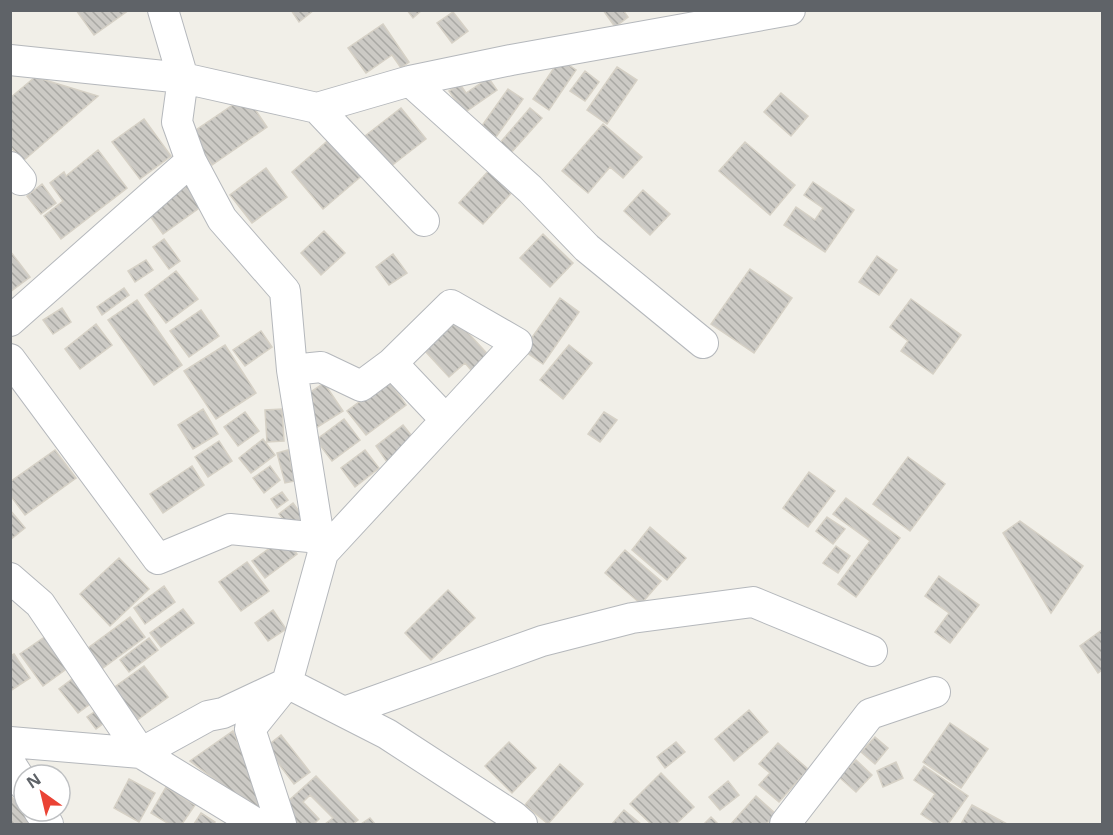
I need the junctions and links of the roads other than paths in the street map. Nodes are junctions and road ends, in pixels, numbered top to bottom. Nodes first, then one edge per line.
1 (163, 10) edge
2 (790, 10) edge
3 (10, 60) edge
4 (183, 78) junction
5 (410, 81) junction
6 (317, 108) junction
7 (191, 161) junction
8 (424, 221) dead end
9 (10, 321) edge
10 (703, 343) dead end
11 (10, 359) edge
12 (392, 363) junction
13 (292, 370) junction
14 (446, 420) junction
15 (321, 545) junction
16 (10, 578) edge
17 (872, 651) dead end
18 (287, 683) junction
19 (935, 692) dead end
20 (344, 712) junction
21 (10, 742) edge
22 (141, 753) junction
23 (256, 825) edge
24 (281, 825) edge
25 (522, 825) edge
26 (785, 825) edge

1 - 4 street
2 - 5 street
3 - 4 street
4 - 6 street
4 - 7 street
5 - 6 street
5 - 10 street
6 - 8 street
7 - 9 street
7 - 13 street
11 - 15 street
12 - 13 street
12 - 14 street
12 - 14 street
13 - 15 street
14 - 15 street
15 - 18 street
16 - 22 street
17 - 20 street
18 - 20 street
18 - 22 street
18 - 24 street
19 - 26 street
20 - 25 street
21 - 22 street
22 - 23 street

